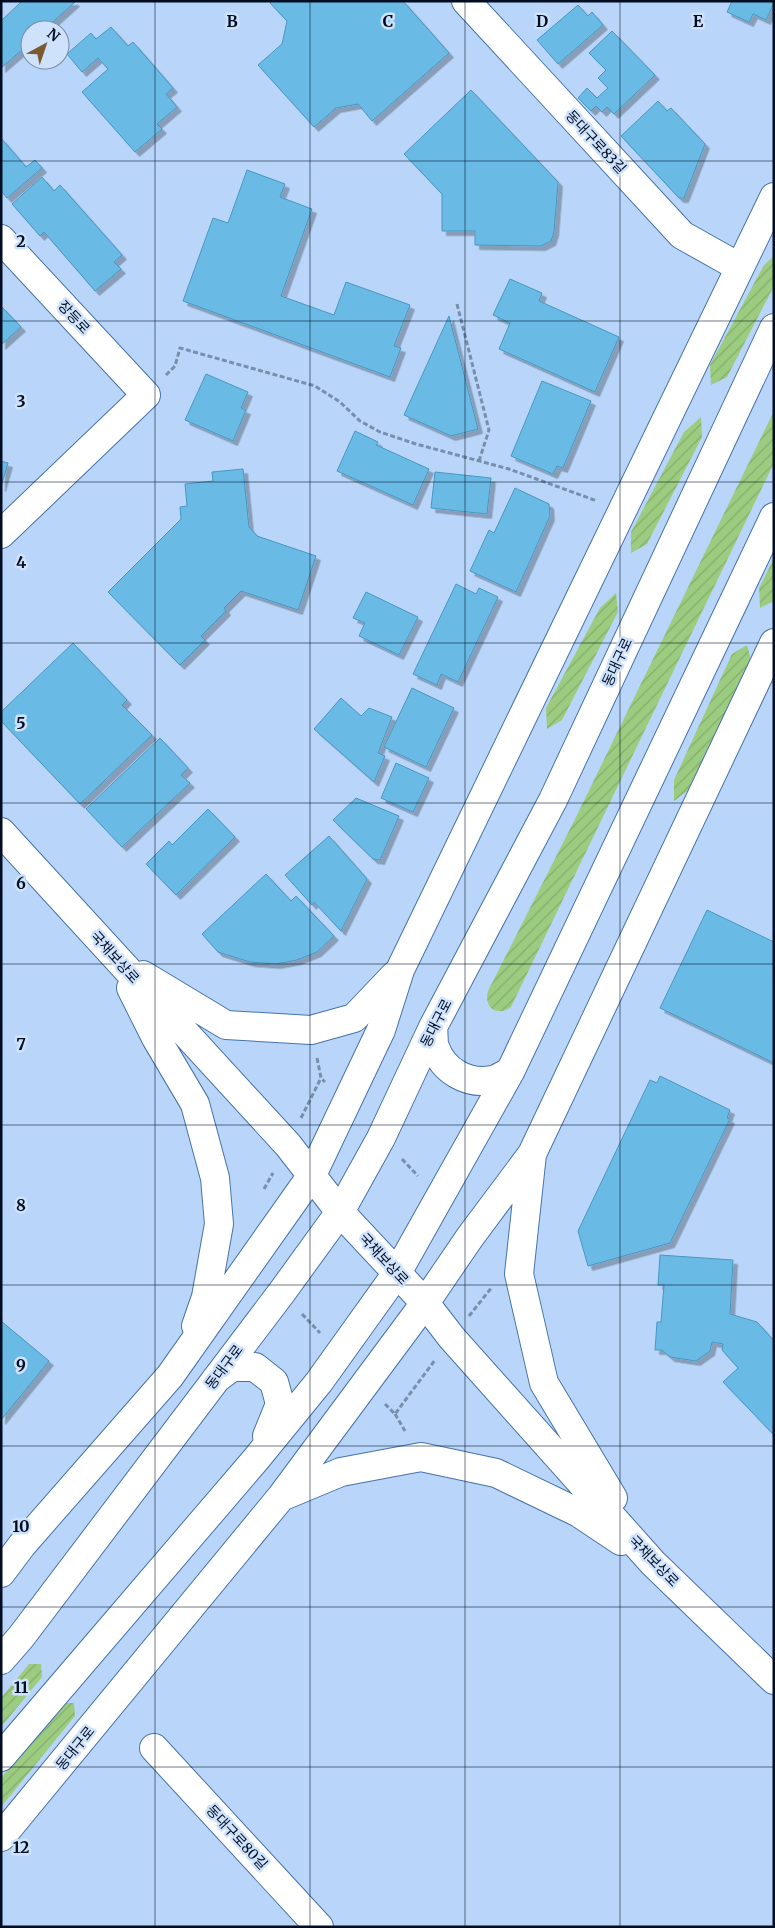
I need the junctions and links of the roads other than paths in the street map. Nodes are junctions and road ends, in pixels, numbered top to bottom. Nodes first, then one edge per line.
1 (466, 1) edge
2 (774, 197) edge
3 (1, 239) edge
4 (739, 267) junction
5 (774, 328) edge
6 (774, 517) edge
7 (1, 534) edge
8 (774, 642) edge
9 (1, 832) edge
10 (117, 960) junction
11 (400, 970) junction
12 (433, 1028) junction
13 (510, 1072) junction
14 (532, 1154) junction
15 (312, 1175) junction
16 (340, 1212) junction
17 (397, 1273) junction
18 (425, 1303) junction
19 (170, 1376) junction
20 (213, 1381) junction
21 (257, 1458) junction
22 (281, 1497) junction
23 (654, 1563) junction
24 (1, 1573) edge
25 (1, 1660) edge
26 (770, 1667) edge
27 (154, 1748) dead end
28 (1, 1757) edge
29 (1, 1837) edge
30 (319, 1927) edge

1 - 4 main road, 동대구로83길
2 - 4 main road
3 - 7 main road, 장등로
4 - 11 main road
5 - 12 main road, 동대구로
6 - 13 main road
8 - 14 main road
9 - 10 main road, 국채보상로
10 - 11 main road
10 - 15 main road, 국채보상로
10 - 19 main road
11 - 15 main road
12 - 13 main road
12 - 16 main road, 동대구로
13 - 17 main road
14 - 18 main road, 동대구로
14 - 23 main road
15 - 16 main road, 국채보상로
15 - 19 main road
16 - 17 main road, 국채보상로
16 - 20 main road, 동대구로
17 - 18 main road, 국채보상로
17 - 21 main road
18 - 22 main road, 동대구로
18 - 23 main road, 국채보상로
19 - 24 main road
20 - 21 main road
20 - 25 main road, 동대구로
21 - 28 main road
22 - 23 main road
22 - 29 main road, 동대구로
23 - 26 main road, 국채보상로
27 - 30 main road, 동대구로80길

